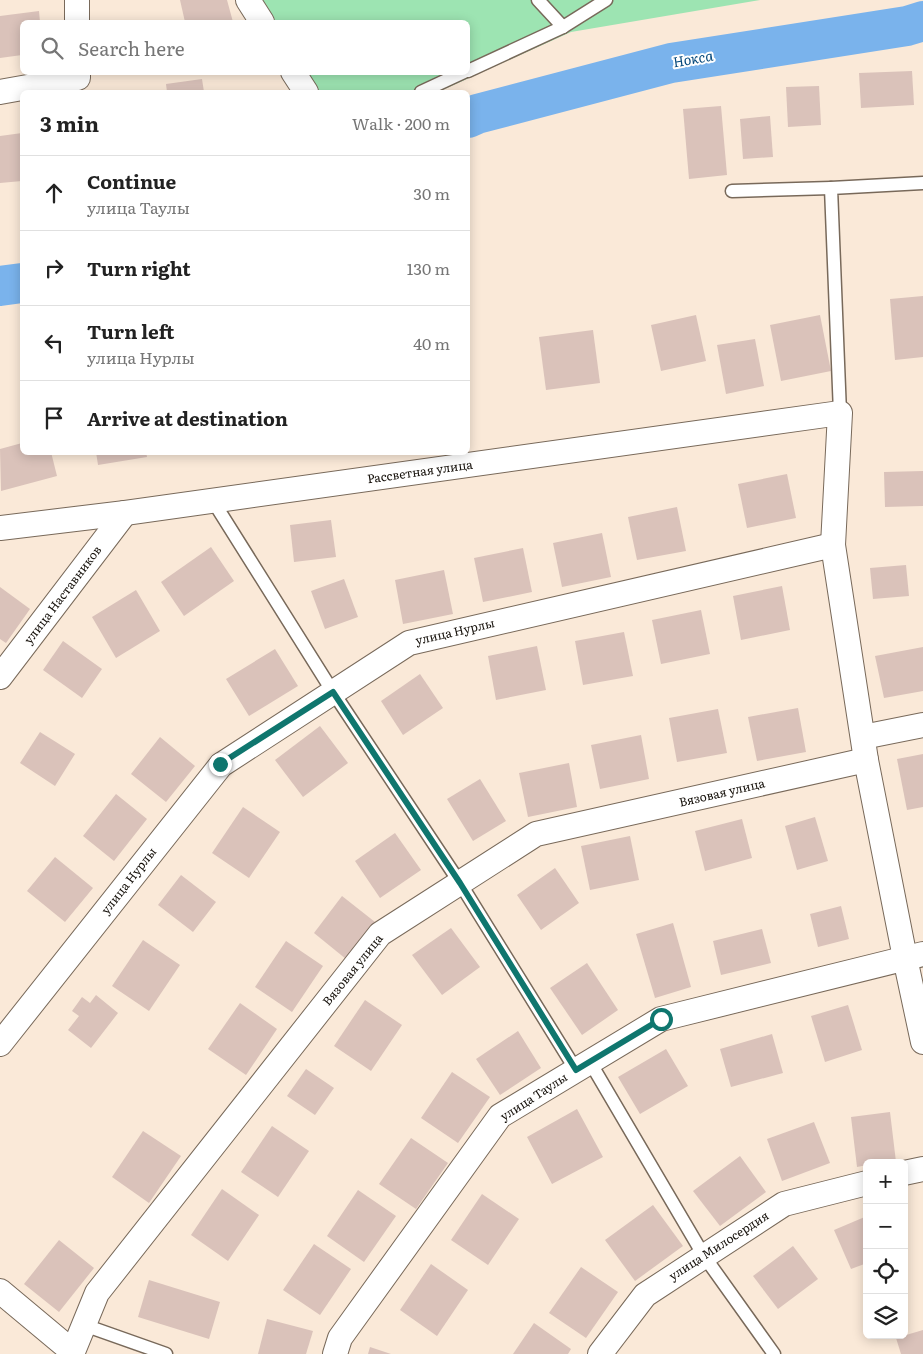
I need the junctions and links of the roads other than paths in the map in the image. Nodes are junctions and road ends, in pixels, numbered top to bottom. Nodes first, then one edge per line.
1 (76, 0) edge
2 (248, 0) edge
3 (538, 0) edge
4 (606, 0) edge
5 (77, 20) edge
6 (261, 20) edge
7 (563, 27) junction
8 (470, 70) edge
9 (78, 75) edge
10 (296, 75) edge
11 (458, 75) edge
12 (305, 90) edge
13 (425, 90) edge
14 (0, 92) edge
15 (923, 183) edge
16 (830, 188) junction
17 (732, 190) dead end
18 (840, 413) junction
19 (213, 501) junction
20 (125, 513) junction
21 (0, 528) edge
22 (833, 545) junction
23 (0, 677) edge
24 (333, 692) junction
25 (923, 725) edge
26 (863, 737) junction
27 (866, 760) junction
28 (460, 883) junction
29 (914, 956) edge
30 (923, 1042) edge
31 (0, 1044) edge
32 (583, 1066) junction
33 (923, 1169) edge
34 (908, 1172) edge
35 (863, 1184) edge
36 (704, 1256) junction
37 (0, 1291) edge
38 (84, 1325) junction
39 (73, 1353) edge
40 (166, 1354) edge
41 (335, 1354) edge
42 (600, 1354) edge
43 (774, 1354) edge

1 - 5 street
2 - 6 street
3 - 7 lane
4 - 7 lane
7 - 8 lane
9 - 14 street
10 - 12 street
11 - 13 lane
15 - 16 lane
16 - 17 lane
16 - 18 lane
18 - 19 street, Рассветная улица
18 - 22 street
19 - 20 street, Рассветная улица
19 - 24 lane
20 - 21 street, Рассветная улица
20 - 23 street, улица Наставников
22 - 24 street, улица Нурлы
22 - 26 street
24 - 28 lane
24 - 31 street, улица Нурлы
25 - 26 street
26 - 27 street
27 - 28 street, Вязовая улица
27 - 29 street
28 - 32 lane
28 - 38 street, Вязовая улица
29 - 30 street
29 - 32 street, улица Таулы
32 - 36 lane
32 - 41 street, улица Таулы
33 - 34 street
35 - 36 street, улица Милосердия
36 - 42 street, улица Милосердия
36 - 43 lane
37 - 39 street
38 - 39 street, Вязовая улица
38 - 40 lane

